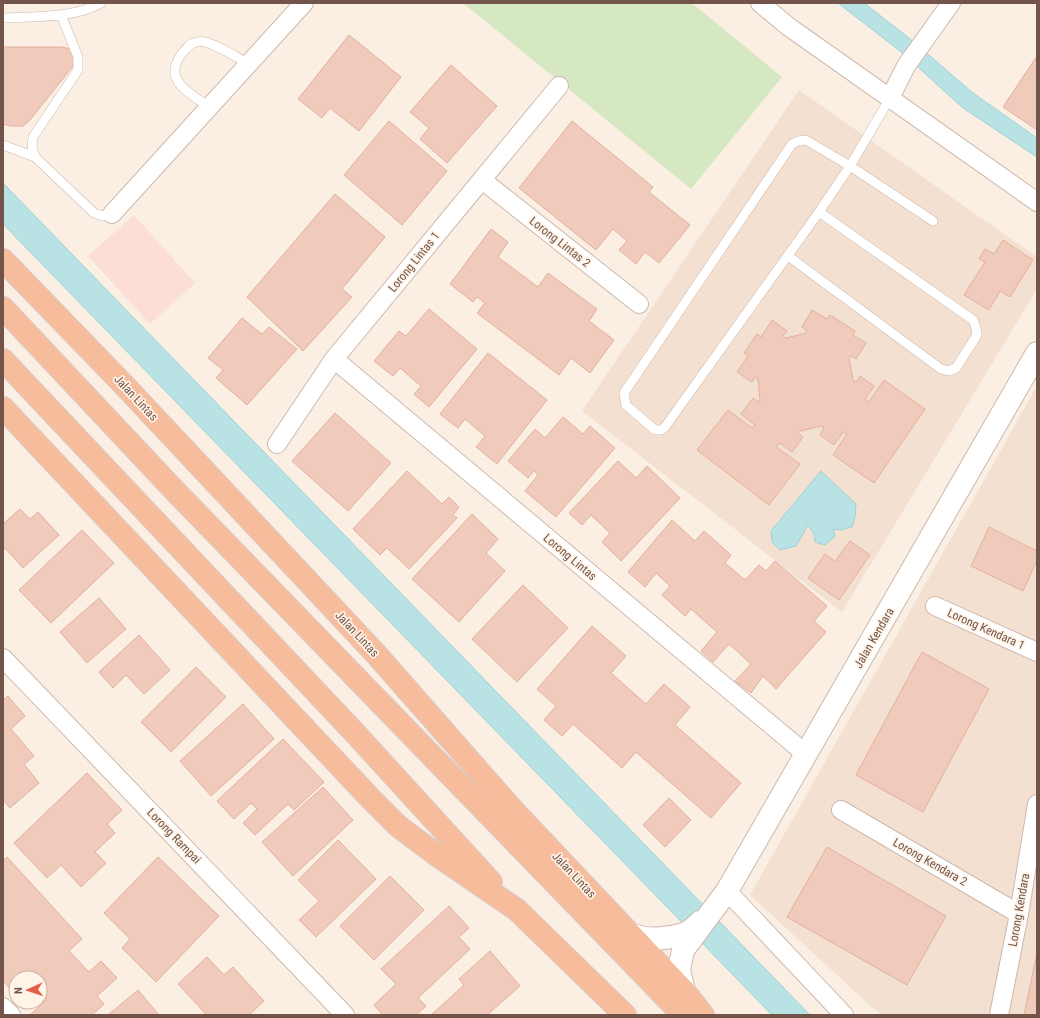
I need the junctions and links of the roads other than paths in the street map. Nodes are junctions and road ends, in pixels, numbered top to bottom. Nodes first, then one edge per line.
1 (101, 3) edge
2 (304, 3) edge
3 (760, 3) edge
4 (951, 3) edge
5 (61, 15) junction
6 (3, 18) edge
7 (249, 64) junction
8 (559, 86) dead end
9 (890, 98) junction
10 (210, 108) junction
11 (3, 145) edge
12 (35, 157) junction
13 (850, 166) junction
14 (482, 180) junction
15 (1037, 202) edge
16 (819, 212) junction
17 (112, 214) joint
18 (933, 221) dead end
19 (788, 256) junction
20 (3, 260) edge
21 (639, 304) dead end
22 (3, 308) edge
23 (1037, 353) edge
24 (334, 359) junction
25 (3, 360) edge
26 (3, 408) edge
27 (277, 444) dead end
28 (935, 606) dead end
29 (1037, 652) edge
30 (3, 658) edge
31 (807, 755) junction
32 (1037, 804) edge
33 (841, 810) dead end
34 (717, 905) junction
35 (517, 910) junction
36 (1019, 914) junction
37 (630, 934) junction
38 (684, 991) junction
39 (3, 1007) edge
40 (11, 1015) edge
41 (345, 1015) edge
42 (625, 1015) edge
43 (683, 1015) edge
44 (703, 1015) edge
45 (844, 1015) edge
46 (998, 1015) edge

1 - 5 lane
2 - 7 street
3 - 9 street
4 - 9 street
5 - 6 lane
5 - 12 lane
7 - 10 street
7 - 10 lane
8 - 14 street, Lorong Lintas 1
9 - 13 lane
9 - 15 street
10 - 17 street
11 - 12 lane
12 - 17 lane
13 - 16 lane
13 - 18 lane
13 - 19 lane
14 - 21 street, Lorong Lintas 2
14 - 24 street, Lorong Lintas 1
16 - 19 lane
16 - 19 lane
20 - 37 highway, Jalan Lintas
22 - 43 highway, Jalan Lintas
23 - 31 street, Jalan Kendara
24 - 27 street, Lorong Lintas 1
24 - 31 street, Lorong Lintas
25 - 35 highway
26 - 35 highway
28 - 29 street, Lorong Kendara 1
30 - 41 street, Lorong Rampai
31 - 34 street, Jalan Kendara
32 - 36 street, Lorong Kendara
33 - 36 street, Lorong Kendara 2
34 - 37 street, Jalan Kendara
34 - 38 street, Jalan Kendara
34 - 45 street
35 - 42 highway
36 - 46 street, Lorong Kendara
37 - 38 highway, Jalan Lintas
38 - 44 highway, Jalan Lintas
39 - 40 street

